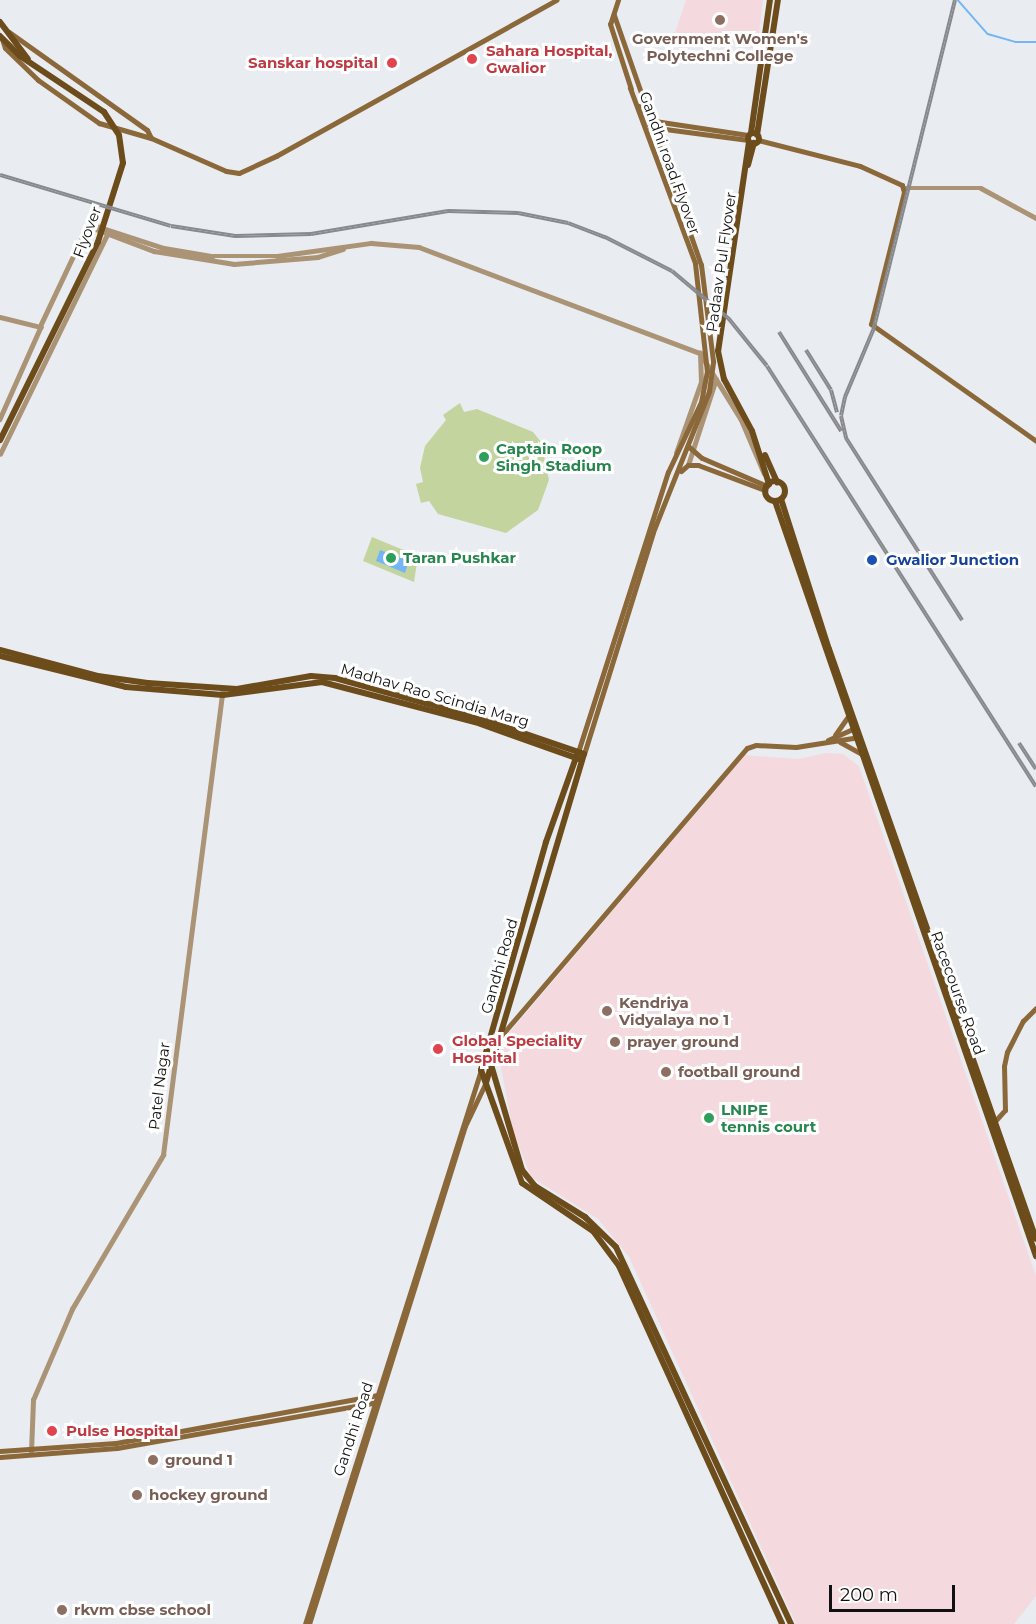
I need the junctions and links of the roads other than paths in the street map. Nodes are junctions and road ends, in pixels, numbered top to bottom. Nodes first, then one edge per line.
1 (556, 0) edge
2 (618, 0) edge
3 (770, 0) edge
4 (778, 0) edge
5 (614, 15) junction
6 (0, 22) edge
7 (8, 32) junction
8 (1, 38) edge
9 (12, 43) junction
10 (630, 88) junction
11 (648, 120) junction
12 (650, 127) junction
13 (151, 138) junction
14 (752, 138) junction
15 (908, 189) junction
16 (1036, 218) edge
17 (108, 233) junction
18 (0, 317) edge
19 (41, 324) junction
20 (700, 352) junction
21 (716, 379) junction
22 (744, 412) junction
23 (0, 418) edge
24 (0, 440) edge
25 (687, 441) junction
26 (1036, 441) edge
27 (692, 452) junction
28 (676, 453) junction
29 (0, 454) edge
30 (688, 465) junction
31 (679, 473) junction
32 (764, 473) junction
33 (759, 482) junction
34 (777, 482) junction
35 (664, 486) joint
36 (767, 486) junction
37 (778, 500) junction
38 (0, 650) edge
39 (0, 656) edge
40 (223, 692) junction
41 (847, 718) junction
42 (855, 728) junction
43 (858, 738) junction
44 (836, 739) junction
45 (559, 752) junction
46 (862, 754) junction
47 (580, 756) junction
48 (571, 774) junction
49 (1036, 1008) edge
50 (500, 1037) junction
51 (965, 1037) junction
52 (487, 1051) junction
53 (493, 1062) junction
54 (481, 1070) junction
55 (484, 1085) junction
56 (995, 1121) junction
57 (1036, 1239) edge
58 (1036, 1256) edge
59 (379, 1395) junction
60 (377, 1402) junction
61 (0, 1451) edge
62 (31, 1452) junction
63 (0, 1457) edge
64 (307, 1624) edge
65 (782, 1624) edge
66 (791, 1624) edge

1 - 13 main road
2 - 5 main road
3 - 14 main road
4 - 14 main road
5 - 10 main road
5 - 11 main road
6 - 7 main road, Flyover
7 - 9 main road, Flyover
7 - 13 main road
8 - 9 main road, Flyover
8 - 13 main road
9 - 24 main road, Flyover
10 - 12 main road
10 - 25 main road, Gandhi road Flyover
11 - 12 main road
11 - 14 main road
12 - 14 main road
12 - 25 main road, Gandhi road Flyover
14 - 15 main road
14 - 22 main road, Padaav Pul Flyover
15 - 16 street
15 - 26 main road
17 - 19 street
17 - 20 street
17 - 29 street
18 - 19 street
19 - 23 street
20 - 21 street
20 - 28 street
21 - 27 street
21 - 32 street
22 - 32 main road, Padaav Pul Flyover
22 - 34 main road, Padaav Pul Flyover
25 - 27 main road
25 - 28 main road, Gandhi road Flyover
25 - 31 main road
27 - 30 street
27 - 33 main road
28 - 35 main road, Gandhi road Flyover
30 - 31 main road
30 - 36 main road
31 - 47 main road
32 - 33 street
32 - 36 main road, Padaav Pul Flyover
33 - 36 main road
34 - 36 main road
34 - 37 main road, Padaav Pul Flyover
35 - 47 main road, Gandhi Road
36 - 37 main road, Padaav Pul Flyover
37 - 41 main road
37 - 42 main road
38 - 40 main road, Madhav Rao Scindia Marg
39 - 40 main road, Madhav Rao Scindia Marg
40 - 45 main road, Madhav Rao Scindia Marg
40 - 47 main road, Madhav Rao Scindia Marg
40 - 62 street, Patel Nagar
41 - 42 main road
41 - 44 main road
42 - 43 main road
42 - 44 main road
43 - 44 main road
43 - 46 main road, Racecourse Road
43 - 51 main road, Racecourse Road
44 - 46 main road
44 - 50 main road
45 - 47 main road, Madhav Rao Scindia Marg
45 - 48 main road
46 - 51 main road, Racecourse Road
47 - 48 main road, Gandhi Road
47 - 50 main road
48 - 52 main road, Gandhi Road
49 - 56 main road
50 - 53 main road
51 - 56 main road, Racecourse Road
51 - 58 main road, Racecourse Road
52 - 53 main road
52 - 54 main road, Gandhi Road
53 - 55 main road
53 - 66 main road
54 - 55 main road
54 - 59 main road, Gandhi Road
55 - 59 main road, Gandhi Road
55 - 65 main road
56 - 57 main road, Racecourse Road
59 - 60 main road, Gandhi Road
59 - 62 main road
60 - 62 main road
60 - 64 main road, Gandhi Road
61 - 62 main road
62 - 63 main road

